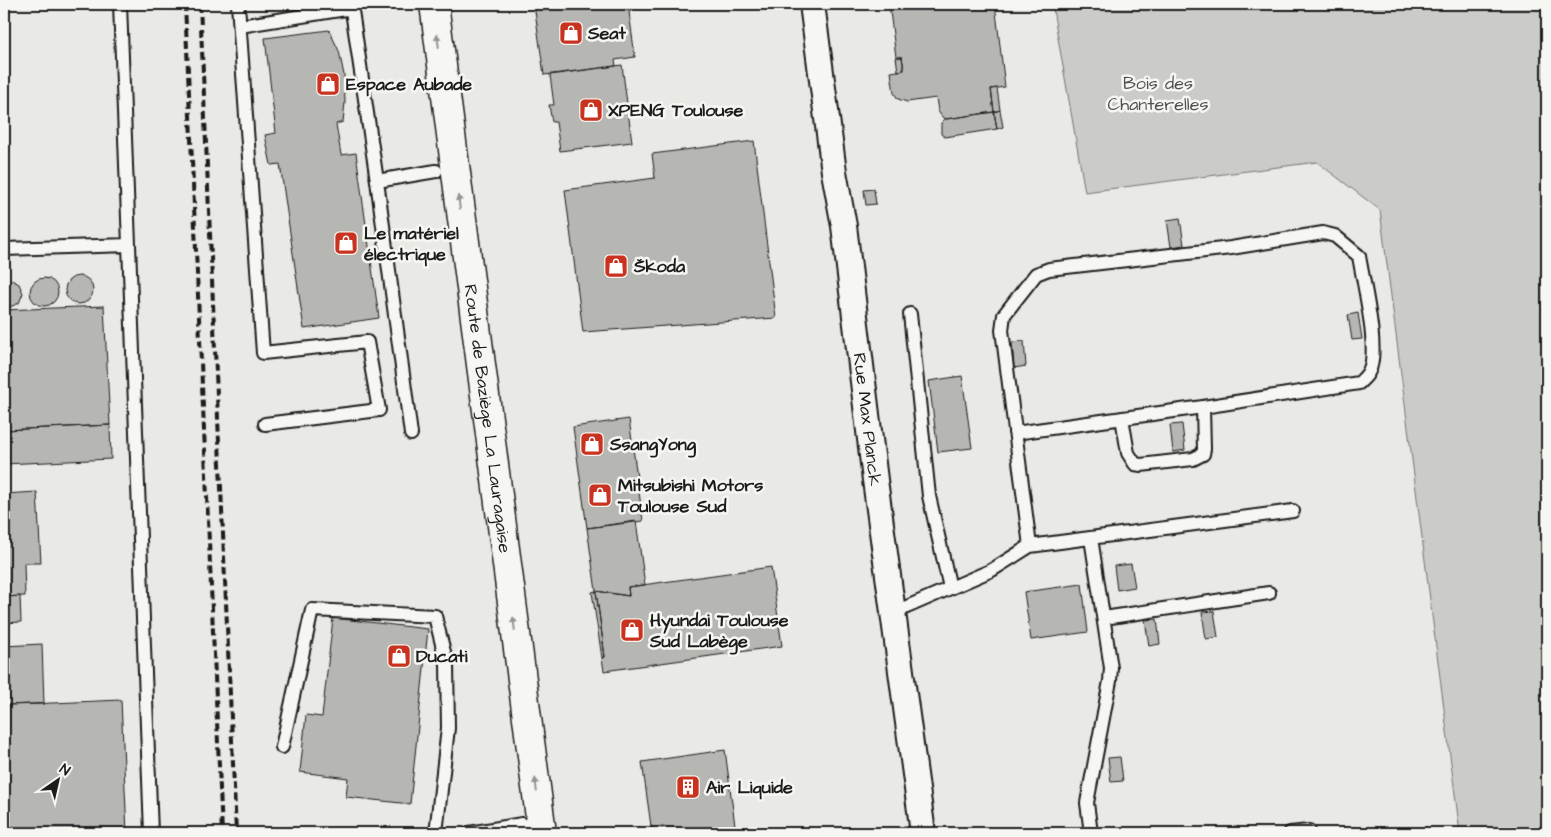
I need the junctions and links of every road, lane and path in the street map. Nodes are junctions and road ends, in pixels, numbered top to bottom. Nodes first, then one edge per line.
1 (120, 4) edge
2 (238, 4) edge
3 (415, 4) edge
4 (434, 4) edge
5 (812, 4) edge
6 (352, 6) edge
7 (240, 26) junction
8 (436, 171) junction
9 (377, 181) junction
10 (129, 245) junction
11 (4, 249) edge
12 (910, 314) dead end
13 (1203, 407) junction
14 (1122, 418) junction
15 (264, 424) dead end
16 (1015, 433) junction
17 (411, 434) dead end
18 (1293, 510) dead end
19 (1091, 538) junction
20 (1030, 546) junction
21 (950, 588) junction
22 (1269, 593) dead end
23 (893, 613) junction
24 (1104, 618) junction
25 (282, 746) dead end
26 (529, 830) edge
27 (1309, 831) dead end
28 (151, 833) edge
29 (436, 833) edge
30 (469, 833) edge
31 (922, 833) edge
32 (1091, 833) edge
33 (1290, 833) edge

1 - 10 lane
2 - 7 lane
3 - 8 main road, Route de Baziège La Lauragaise
26 -> 4 main road, Route de Baziège La Lauragaise
5 - 23 street, Rue Max Planck
6 - 7 lane
6 - 9 lane
7 - 15 lane
8 - 9 lane
8 - 26 main road, Route de Baziège La Lauragaise
9 - 17 lane
10 - 11 lane
10 - 28 lane
12 - 21 lane
13 - 14 lane
13 - 14 lane
13 - 16 lane
14 - 16 lane
16 - 20 lane
18 - 19 lane
19 - 20 lane
19 - 24 lane
20 - 21 lane
21 - 23 lane
22 - 24 lane
23 - 31 street, Rue Max Planck
24 - 32 lane
25 - 29 lane
26 - 30 lane
27 - 33 lane

